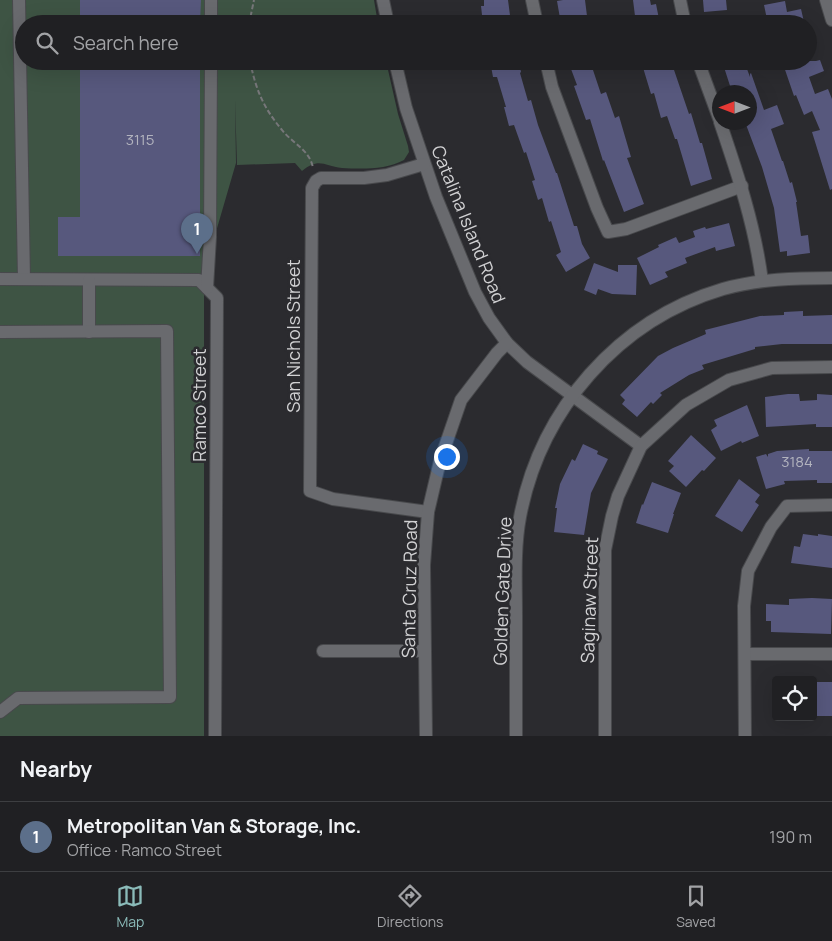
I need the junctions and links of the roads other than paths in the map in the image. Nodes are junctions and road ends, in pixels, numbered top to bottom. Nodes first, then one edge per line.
1 (19, 0) edge
2 (211, 0) edge
3 (384, 0) edge
4 (532, 0) edge
5 (680, 0) edge
6 (826, 0) edge
7 (19, 15) edge
8 (211, 15) edge
9 (386, 15) edge
10 (535, 15) edge
11 (683, 15) edge
12 (832, 20) edge
13 (20, 70) edge
14 (211, 70) edge
15 (398, 70) edge
16 (548, 70) edge
17 (701, 70) edge
18 (712, 100) edge
19 (723, 130) edge
20 (424, 164) junction
21 (742, 186) junction
22 (832, 278) edge
23 (0, 279) edge
24 (24, 280) junction
25 (89, 280) junction
26 (762, 281) junction
27 (207, 288) junction
28 (0, 332) edge
29 (89, 332) junction
30 (506, 343) junction
31 (832, 366) edge
32 (572, 396) junction
33 (641, 446) junction
34 (832, 505) edge
35 (428, 512) junction
36 (323, 651) dead end
37 (425, 651) junction
38 (745, 654) junction
39 (832, 654) edge
40 (0, 698) edge
41 (18, 698) junction
42 (0, 712) edge
43 (215, 736) edge
44 (426, 736) edge
45 (516, 736) edge
46 (605, 736) edge
47 (745, 736) edge

1 - 7 street
2 - 8 street
3 - 9 street
4 - 10 street
5 - 11 street
6 - 12 street
13 - 24 street
14 - 27 street
15 - 20 street, Catalina Island Road
16 - 21 street
17 - 18 street
19 - 21 street
20 - 30 street, Catalina Island Road
20 - 35 street, San Nichols Street
21 - 26 street
22 - 26 street, Golden Gate Drive
23 - 24 street
24 - 25 street
25 - 27 street
25 - 29 street
26 - 32 street, Golden Gate Drive
27 - 43 street, Ramco Street
28 - 29 street
29 - 41 street
30 - 32 street, Catalina Island Road
30 - 35 street, Santa Cruz Road
31 - 33 street, Saginaw Street
32 - 33 street, Catalina Island Road
32 - 45 street, Golden Gate Drive
33 - 46 street, Saginaw Street
34 - 38 street
35 - 37 street, Santa Cruz Road
36 - 37 street
37 - 44 street, Santa Cruz Road
38 - 39 street
38 - 47 street
40 - 41 street
41 - 42 street

